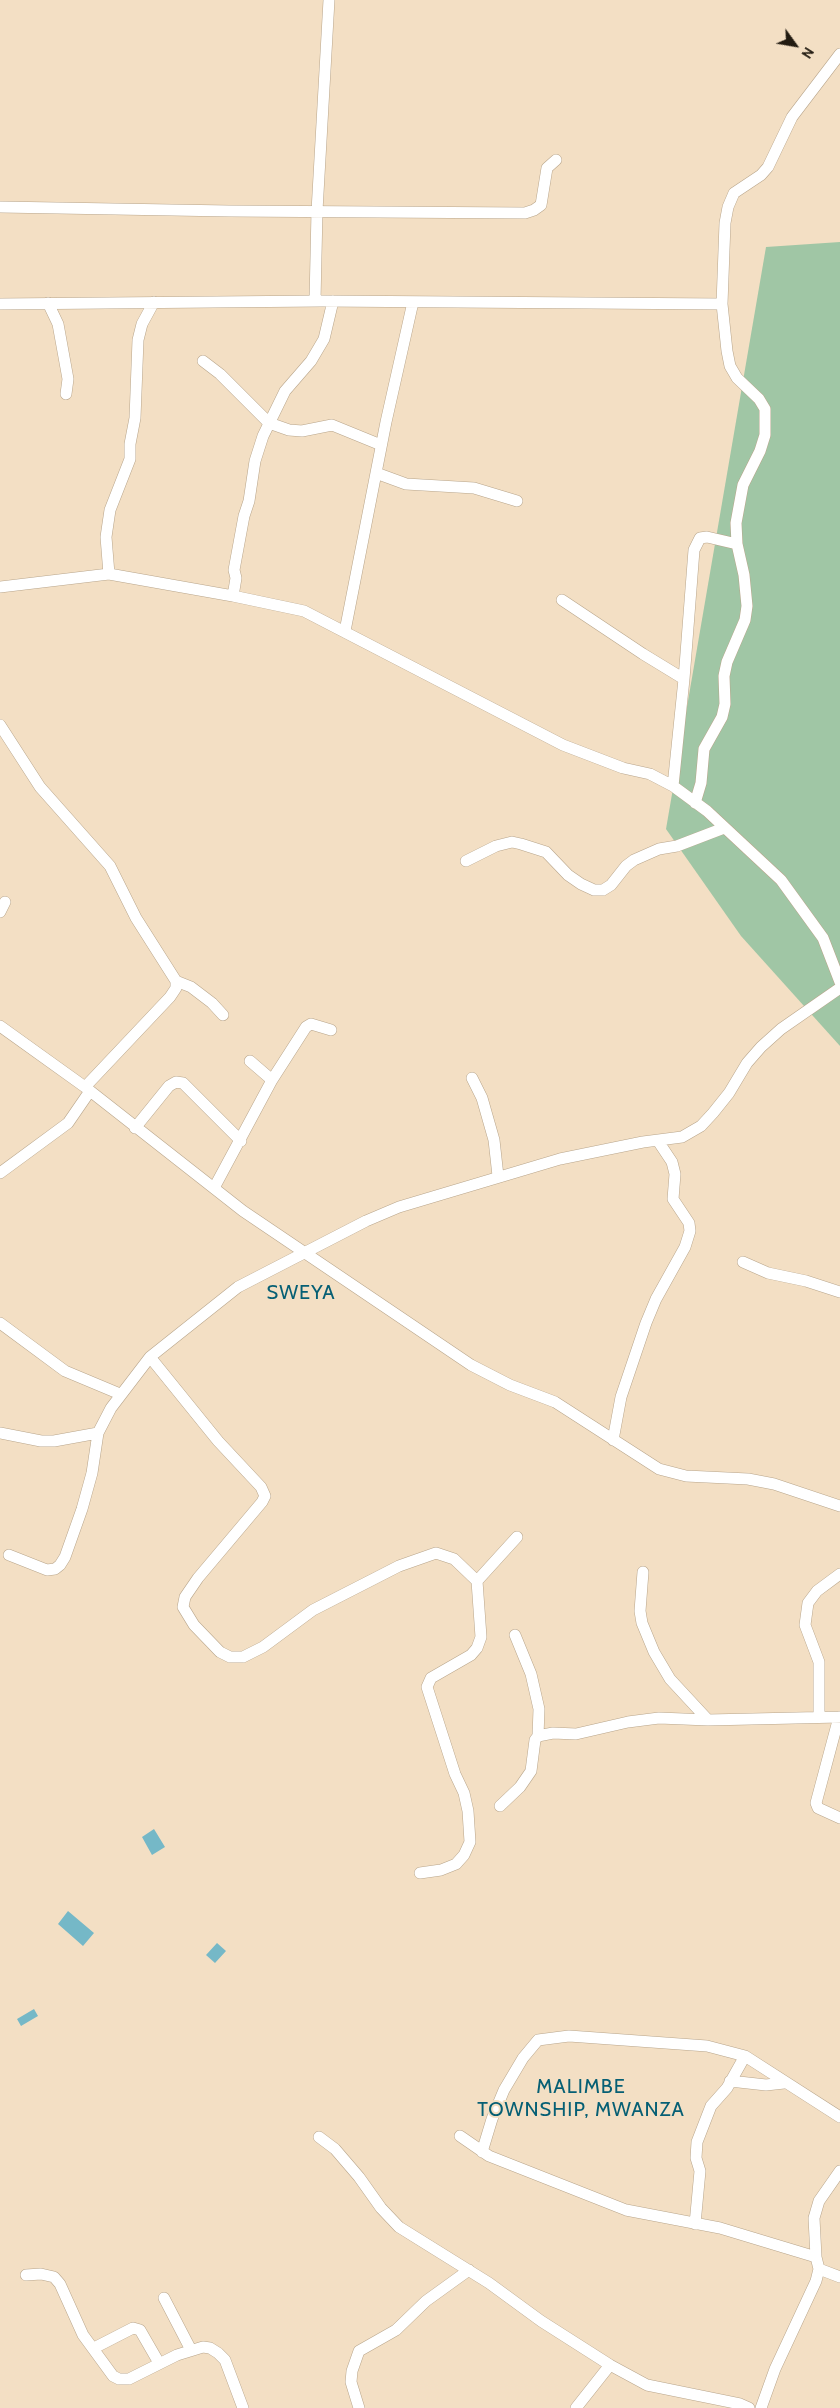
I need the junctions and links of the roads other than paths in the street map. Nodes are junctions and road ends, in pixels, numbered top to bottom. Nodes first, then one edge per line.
1 (329, 0) edge
2 (840, 54) edge
3 (556, 160) dead end
4 (0, 207) edge
5 (317, 211) junction
6 (315, 301) junction
7 (154, 302) junction
8 (333, 302) junction
9 (413, 302) junction
10 (48, 303) junction
11 (0, 304) edge
12 (722, 304) junction
13 (202, 361) dead end
14 (66, 394) dead end
15 (269, 423) junction
16 (381, 445) junction
17 (376, 473) junction
18 (517, 502) dead end
19 (737, 544) junction
20 (109, 574) junction
21 (0, 587) edge
22 (233, 596) junction
23 (562, 600) dead end
24 (345, 631) junction
25 (684, 679) junction
26 (0, 725) edge
27 (673, 786) junction
28 (695, 803) junction
29 (724, 828) junction
30 (466, 861) dead end
31 (176, 981) junction
32 (840, 982) edge
33 (840, 988) edge
34 (223, 1015) dead end
35 (0, 1026) edge
36 (331, 1030) dead end
37 (250, 1061) dead end
38 (472, 1078) dead end
39 (272, 1080) junction
40 (87, 1089) junction
41 (135, 1128) junction
42 (241, 1141) junction
43 (658, 1142) junction
44 (0, 1173) edge
45 (498, 1176) junction
46 (214, 1188) junction
47 (304, 1253) junction
48 (743, 1262) dead end
49 (840, 1292) edge
50 (0, 1322) edge
51 (150, 1357) junction
52 (120, 1394) junction
53 (0, 1433) edge
54 (98, 1433) junction
55 (612, 1440) junction
56 (840, 1506) edge
57 (517, 1537) dead end
58 (9, 1555) dead end
59 (643, 1572) dead end
60 (840, 1574) edge
61 (478, 1581) junction
62 (515, 1635) dead end
63 (819, 1716) junction
64 (839, 1717) edge
65 (708, 1720) junction
66 (538, 1736) junction
67 (500, 1806) dead end
68 (840, 1818) edge
69 (420, 1873) dead end
70 (745, 2056) junction
71 (730, 2081) junction
72 (784, 2083) junction
73 (840, 2117) edge
74 (460, 2136) dead end
75 (319, 2137) dead end
76 (482, 2152) junction
77 (840, 2171) edge
78 (695, 2224) junction
79 (817, 2263) junction
80 (469, 2270) junction
81 (26, 2275) dead end
82 (840, 2277) edge
83 (164, 2298) dead end
84 (94, 2348) junction
85 (191, 2350) junction
86 (159, 2363) junction
87 (610, 2365) junction
88 (243, 2408) edge
89 (359, 2408) edge
90 (576, 2408) edge
91 (749, 2408) edge
92 (761, 2408) edge

1 - 5 street
2 - 12 street
3 - 5 street
4 - 5 street
5 - 6 street
6 - 7 street
6 - 8 street
7 - 10 street
7 - 20 street
8 - 9 street
8 - 15 street
9 - 12 street
9 - 16 street
10 - 11 street
10 - 14 street
12 - 19 street
13 - 15 street
15 - 16 street
15 - 22 street
16 - 17 street
17 - 18 street
17 - 24 street
19 - 25 street
19 - 28 street
20 - 21 street
20 - 22 street
22 - 24 street
23 - 25 street
24 - 27 street
25 - 27 street
26 - 31 street
27 - 28 street
28 - 29 street
29 - 30 street
29 - 32 street
31 - 34 street
31 - 40 street
33 - 43 street
35 - 40 street
36 - 39 street
37 - 39 street
38 - 45 street
39 - 42 street
40 - 41 street
40 - 44 street
41 - 42 street
41 - 46 street
42 - 46 street
43 - 45 street
43 - 55 street
45 - 47 street
46 - 47 street
47 - 51 street
47 - 55 street
48 - 49 street
50 - 52 street
51 - 52 street
51 - 61 street
52 - 54 street
53 - 54 street
54 - 58 street
55 - 56 street
57 - 61 street
59 - 65 street
60 - 63 street
61 - 69 street
62 - 66 street
63 - 64 street
63 - 65 street
64 - 68 street
65 - 66 street
66 - 67 street
70 - 71 street
70 - 72 street
70 - 76 street
71 - 72 street
71 - 78 street
72 - 73 street
74 - 76 street
75 - 80 street
76 - 78 street
77 - 79 street
78 - 79 street
79 - 82 street
79 - 92 street
80 - 87 street
80 - 89 street
81 - 84 street
83 - 85 street
84 - 86 street
84 - 86 street
85 - 86 street
85 - 88 street
87 - 90 street
87 - 91 street

